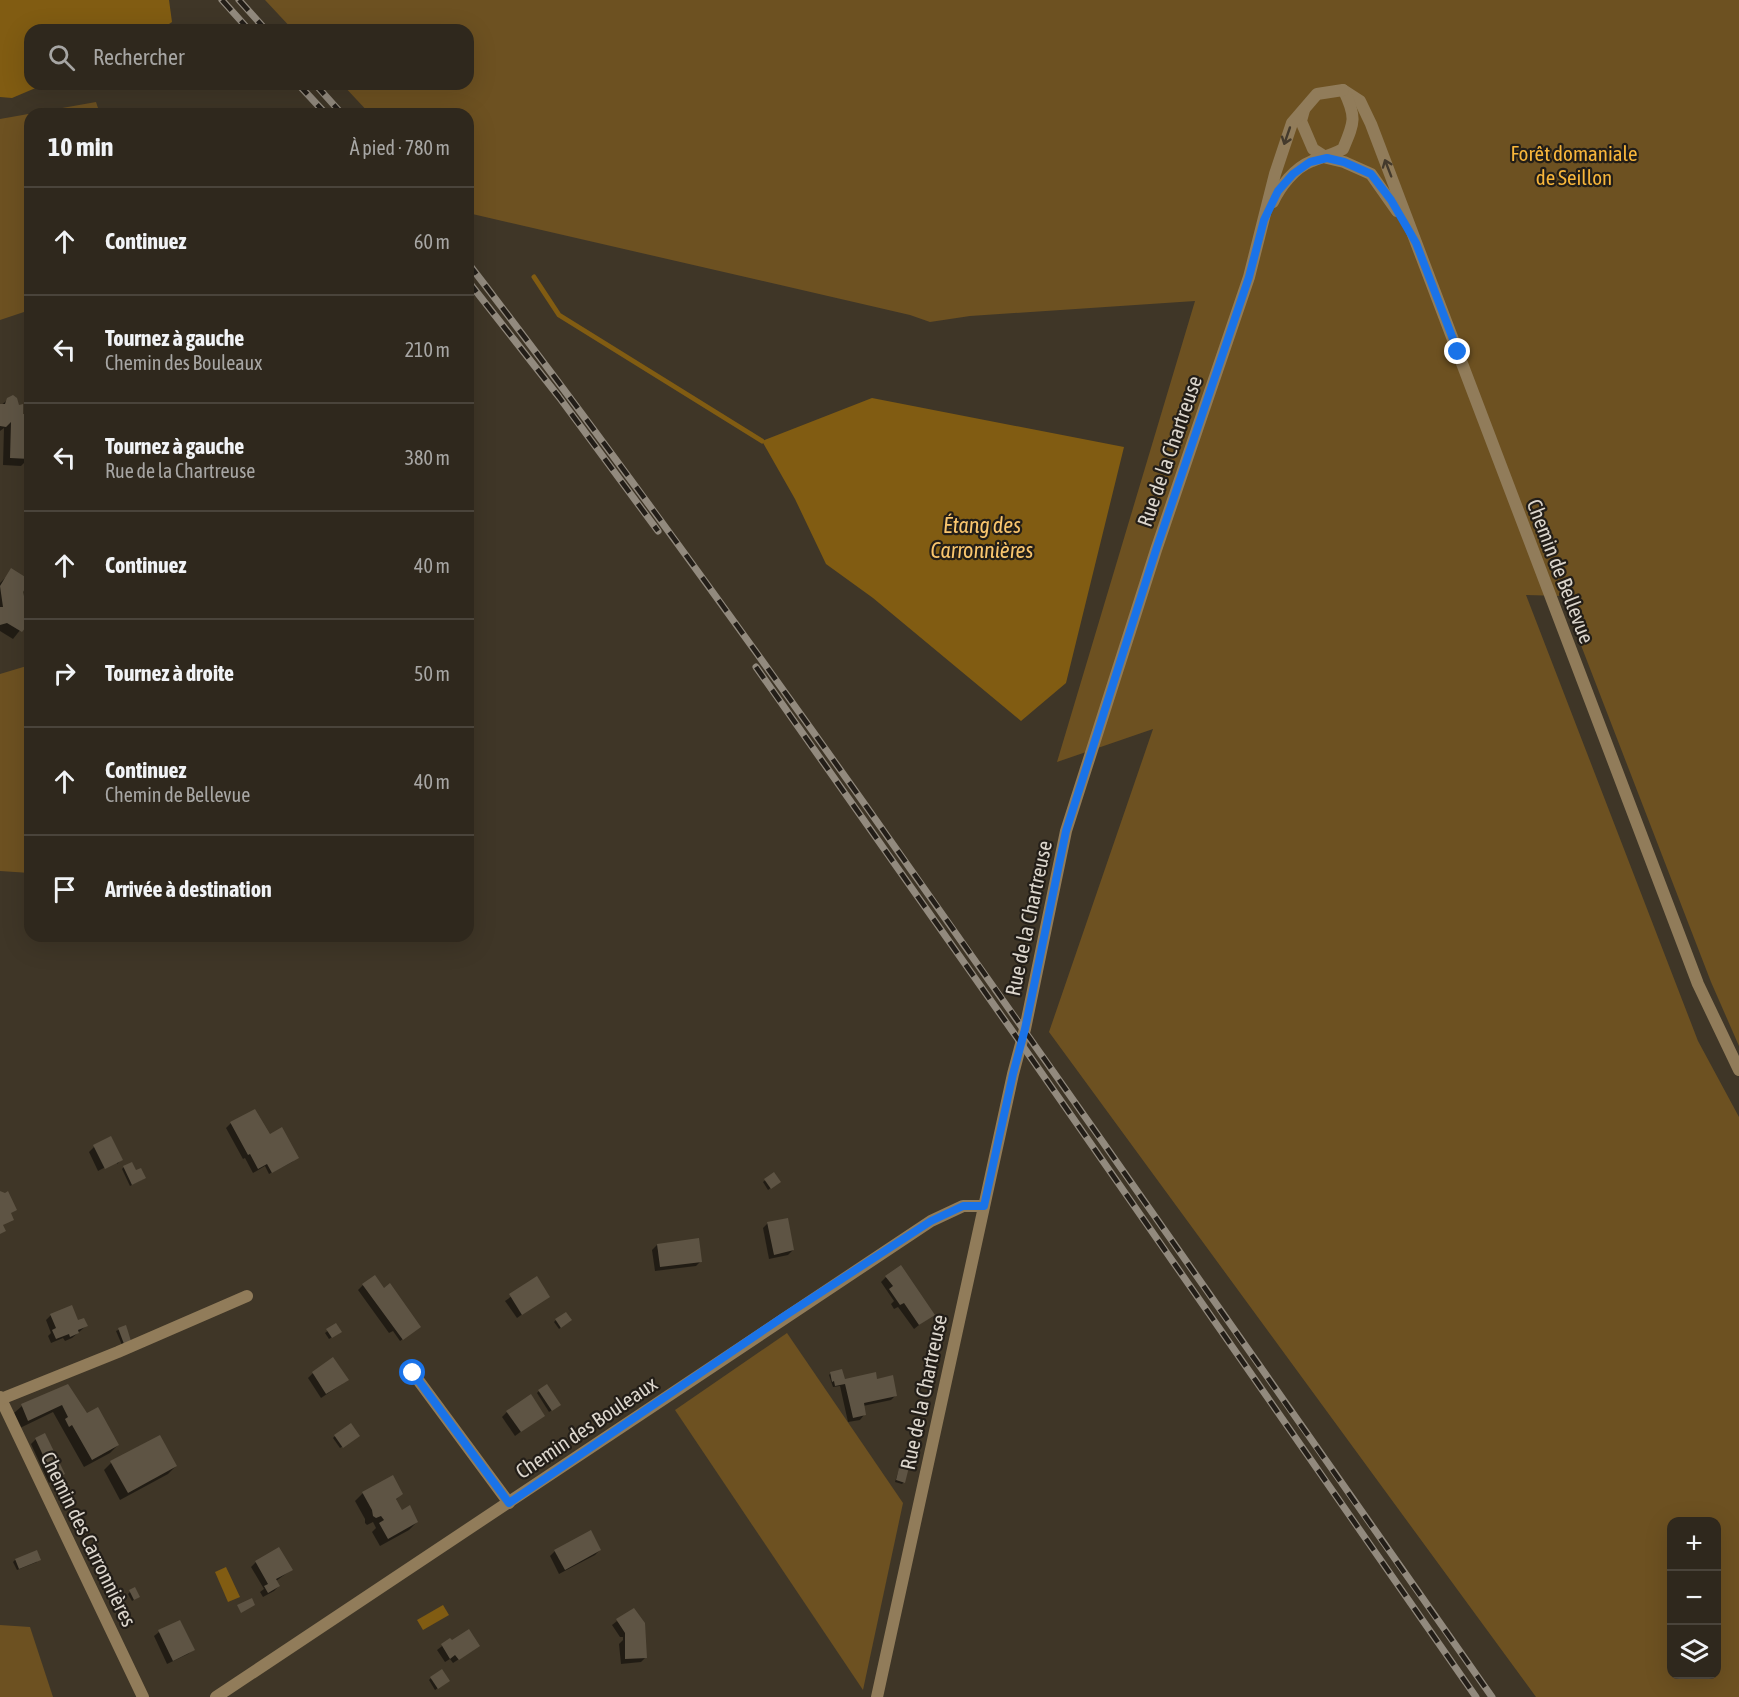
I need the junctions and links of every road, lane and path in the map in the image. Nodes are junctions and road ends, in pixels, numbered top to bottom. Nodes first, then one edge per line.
1 (1343, 90) junction
2 (1305, 106) junction
3 (1327, 158) junction
4 (1264, 220) junction
5 (1416, 243) junction
6 (1739, 1070) edge
7 (984, 1206) junction
8 (247, 1296) dead end
9 (413, 1373) dead end
10 (0, 1398) edge
11 (509, 1503) junction
12 (143, 1697) edge
13 (216, 1697) edge
14 (877, 1697) edge

1 - 2 street, Rue de la Chartreuse
1 - 3 street
5 -> 1 street, Chemin de Bellevue
2 - 3 street
2 -> 4 street, Rue de la Chartreuse
3 - 4 street
3 - 5 street
4 - 7 street, Rue de la Chartreuse
5 - 6 street, Chemin de Bellevue
7 - 11 street, Chemin des Bouleaux
7 - 14 street, Rue de la Chartreuse
8 - 10 street
9 - 11 street
10 - 12 street, Chemin des Carronnières
11 - 13 street, Chemin des Bouleaux

